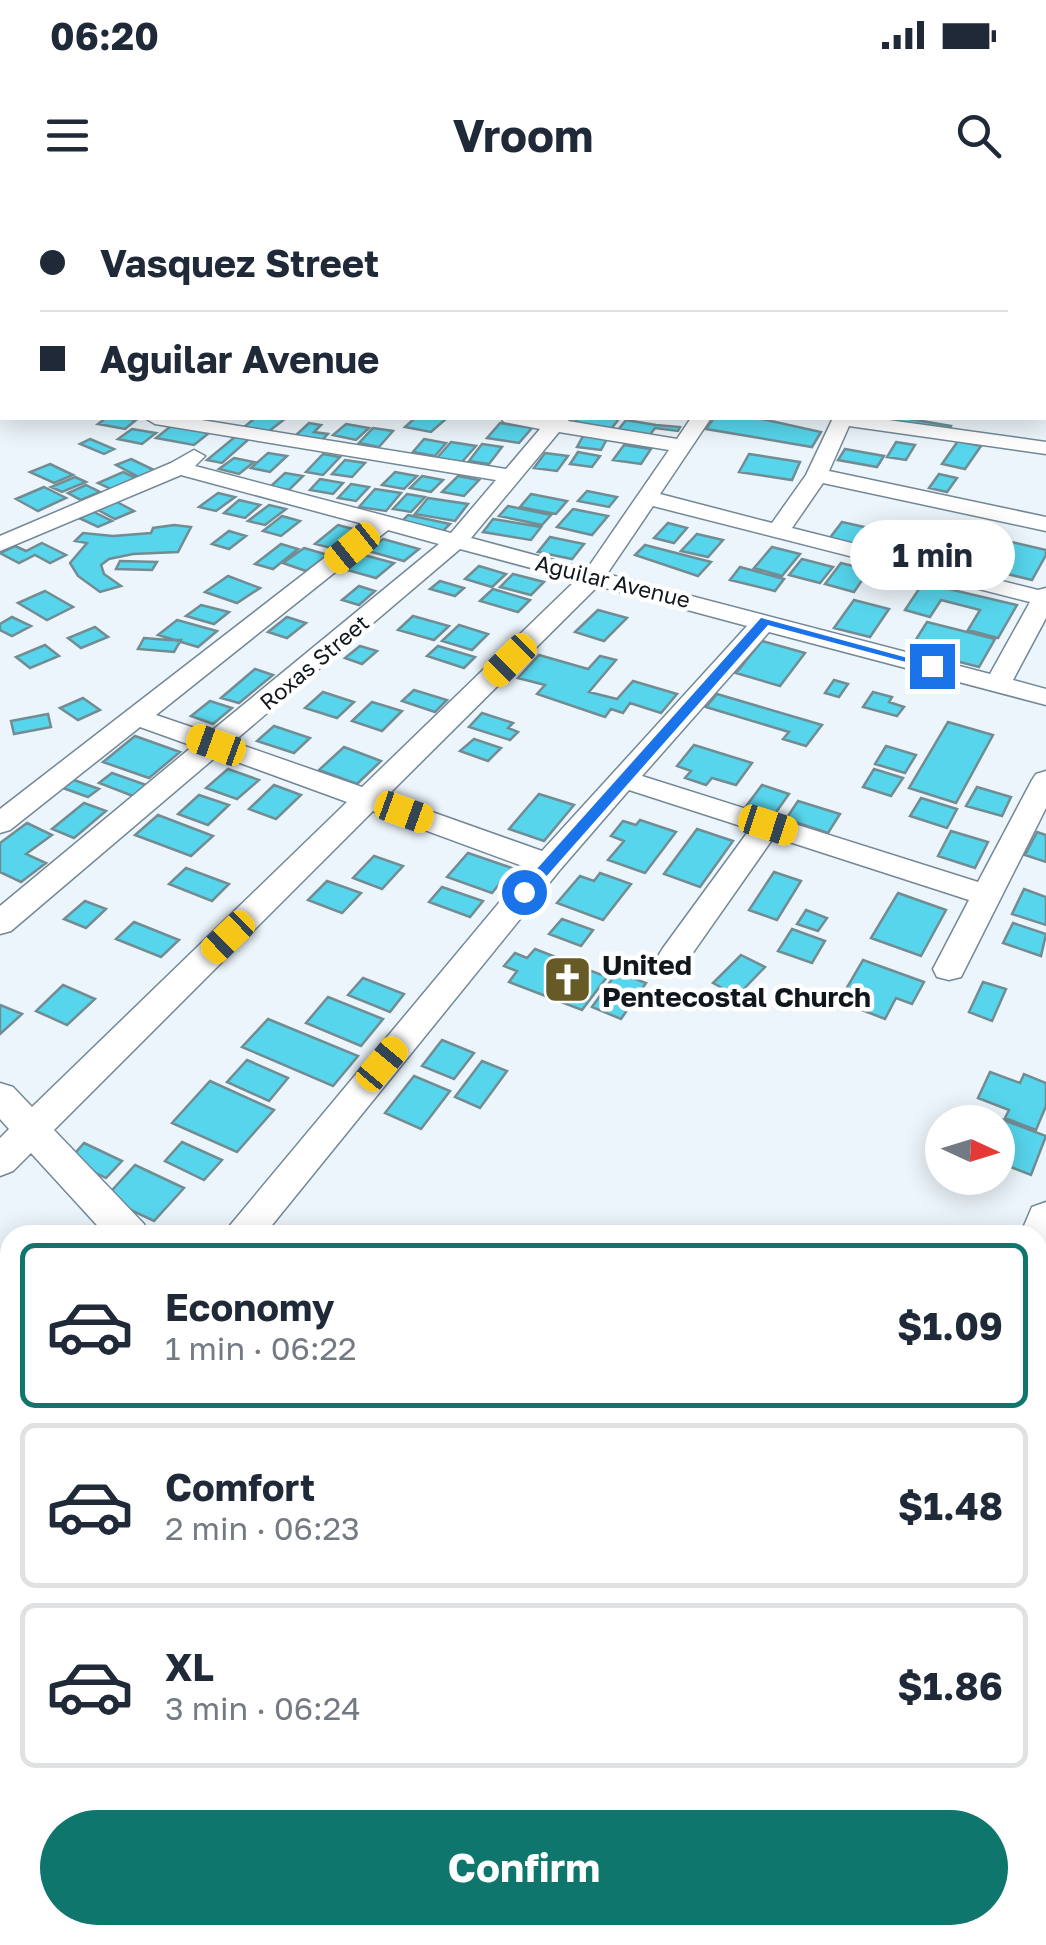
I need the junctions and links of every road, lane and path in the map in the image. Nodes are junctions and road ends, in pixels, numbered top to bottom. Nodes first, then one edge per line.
1 (182, 420) edge
2 (700, 420) edge
3 (841, 420) edge
4 (856, 420) edge
5 (557, 421) edge
6 (235, 424) edge
7 (682, 446) junction
8 (1046, 448) edge
9 (179, 468) junction
10 (817, 475) junction
11 (510, 476) junction
12 (648, 498) junction
13 (382, 524) junction
14 (1046, 524) edge
15 (780, 528) junction
16 (454, 542) junction
17 (0, 544) edge
18 (594, 576) junction
19 (1045, 598) edge
20 (765, 621) junction
21 (998, 684) junction
22 (1046, 697) edge
23 (140, 718) junction
24 (216, 745) junction
25 (623, 779) junction
26 (1046, 780) edge
27 (369, 800) junction
28 (0, 824) edge
29 (768, 825) junction
30 (548, 864) junction
31 (989, 896) junction
32 (0, 923) edge
33 (674, 956) dead end
34 (950, 969) dead end
35 (0, 1096) edge
36 (31, 1130) junction
37 (0, 1161) edge
38 (121, 1225) edge
39 (249, 1225) edge

1 - 6 street
2 - 7 street
3 - 10 street
4 - 8 street
5 - 7 street
5 - 11 street, Roxas Street
6 - 9 street
6 - 11 street
7 - 12 street
9 - 13 street, Aguilar Avenue
9 - 17 street
10 - 14 street
10 - 15 street
11 - 16 street, Roxas Street
12 - 15 street
12 - 18 street
13 - 16 street, Aguilar Avenue
13 - 23 street
15 - 19 street
16 - 18 street, Aguilar Avenue
16 - 24 street, Roxas Street
18 - 20 street, Aguilar Avenue
18 - 27 street
19 - 21 street
20 - 21 street, Aguilar Avenue
20 - 25 street
21 - 22 street, Aguilar Avenue
23 - 24 street
23 - 28 street
24 - 27 street
24 - 32 street, Roxas Street
25 - 29 street
25 - 30 street
26 - 31 street
27 - 30 street
27 - 36 street
29 - 31 street
29 - 33 street
30 - 39 street
31 - 34 street
35 - 36 street
36 - 37 street
36 - 38 street

